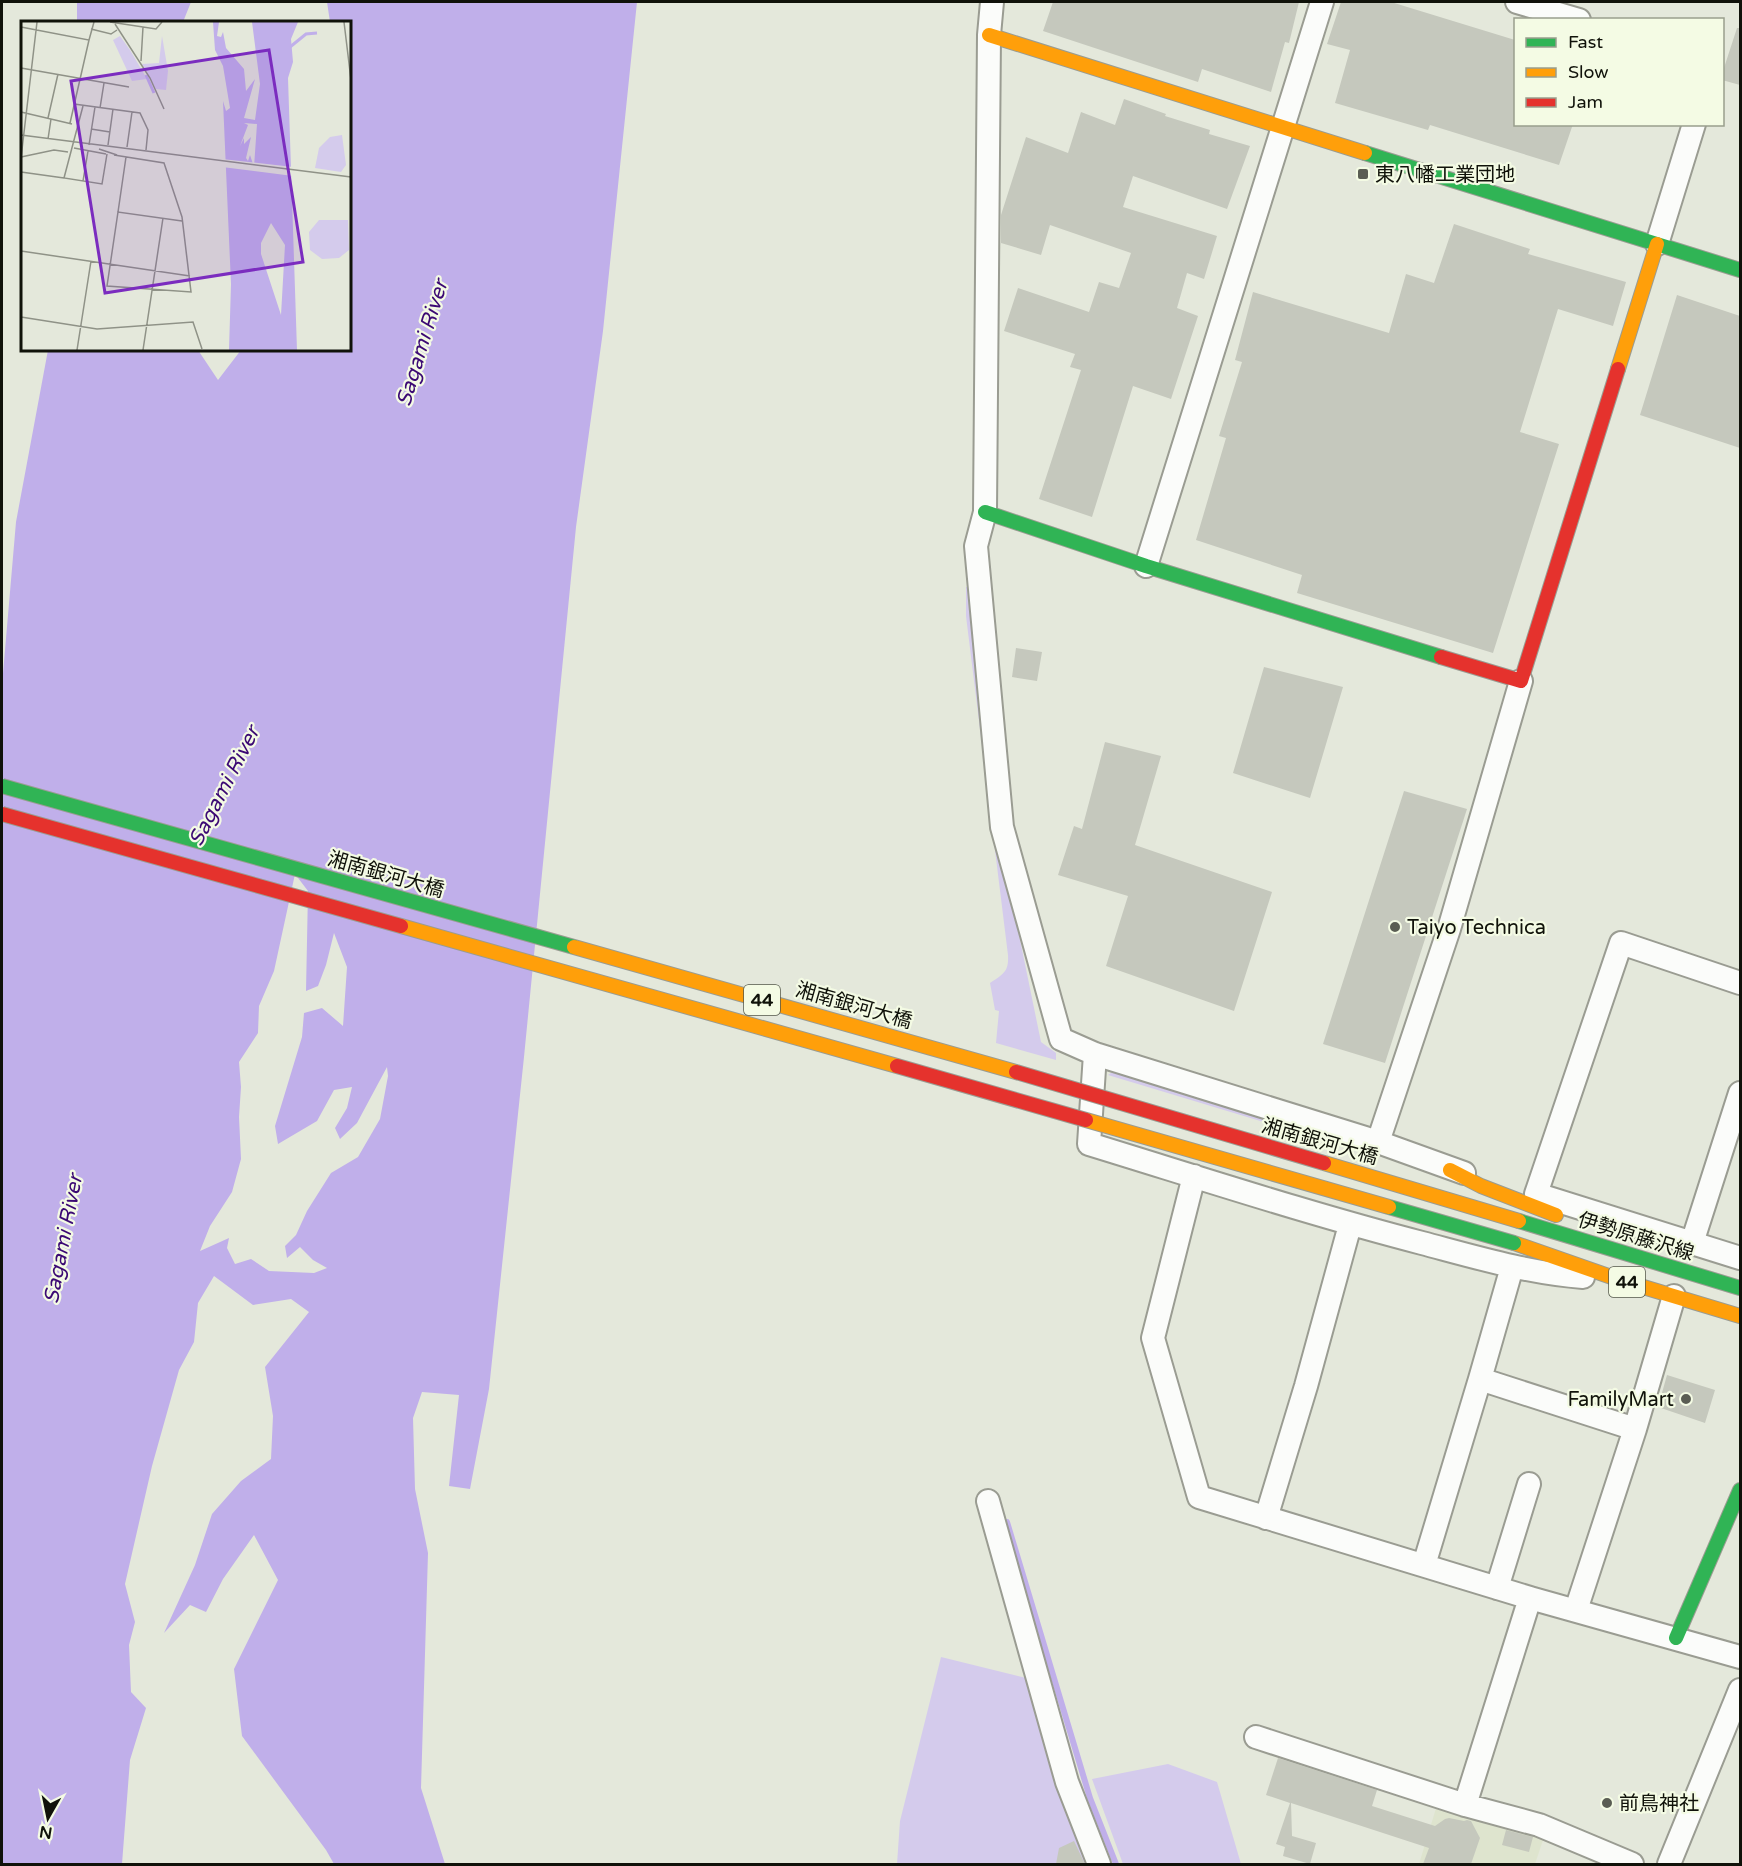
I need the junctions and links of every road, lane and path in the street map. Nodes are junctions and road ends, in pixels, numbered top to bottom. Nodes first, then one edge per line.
1 (992, 2) edge
2 (1322, 2) edge
3 (1517, 2) edge
4 (1572, 18) edge
5 (989, 35) junction
6 (1693, 126) edge
7 (1283, 127) junction
8 (1657, 244) junction
9 (1740, 270) edge
10 (985, 512) junction
11 (1146, 566) junction
12 (1521, 681) junction
13 (2, 786) edge
14 (2, 814) edge
15 (1740, 983) edge
16 (1095, 1054) junction
17 (1740, 1093) edge
18 (1378, 1142) junction
19 (1450, 1170) junction
20 (1194, 1176) junction
21 (1536, 1194) junction
22 (1519, 1221) joint
23 (1350, 1225) junction
24 (1593, 1242) junction
25 (1692, 1243) junction
26 (1740, 1258) edge
27 (1512, 1267) junction
28 (1620, 1280) junction
29 (1740, 1288) edge
30 (1674, 1296) junction
31 (1740, 1316) edge
32 (1480, 1379) junction
33 (1635, 1429) junction
34 (1529, 1484) dead end
35 (1740, 1490) edge
36 (988, 1501) dead end
37 (1266, 1518) junction
38 (1424, 1565) junction
39 (1497, 1588) junction
40 (1530, 1598) junction
41 (1576, 1610) junction
42 (1676, 1638) junction
43 (1740, 1657) edge
44 (1740, 1690) edge
45 (1256, 1737) dead end
46 (1465, 1805) junction
47 (1099, 1864) edge
48 (1632, 1864) edge
49 (1669, 1864) edge

1 - 5 street
2 - 7 street
3 - 4 street
5 - 7 main road
5 - 10 street
6 - 8 street
7 - 8 main road
7 - 11 street
8 - 9 main road
8 - 12 main road
10 - 11 main road
10 - 16 street
11 - 12 main road
12 - 18 street
13 - 22 main road, 湘南銀河大橋 / 44, bridge
14 - 28 main road, 44, bridge
15 - 21 street
16 - 18 street
16 - 20 street
17 - 25 street
18 - 19 street
19 - 21 street
19 - 24 main road
20 - 23 street
20 - 37 street
21 - 25 street
22 - 24 main road, 伊勢原藤沢線 / 44
23 - 27 street
23 - 37 street
24 - 29 main road, 伊勢原藤沢線 / 44
25 - 26 street
27 - 28 street
27 - 32 street
28 - 30 main road, 44
30 - 31 main road, 44
30 - 33 street
32 - 33 street
32 - 38 street
33 - 41 street
34 - 39 street
35 - 42 main road
36 - 47 street
37 - 38 street
38 - 39 street
39 - 40 street
40 - 41 street
40 - 46 street
41 - 42 street
42 - 43 street
44 - 49 street
45 - 46 street
46 - 48 street

